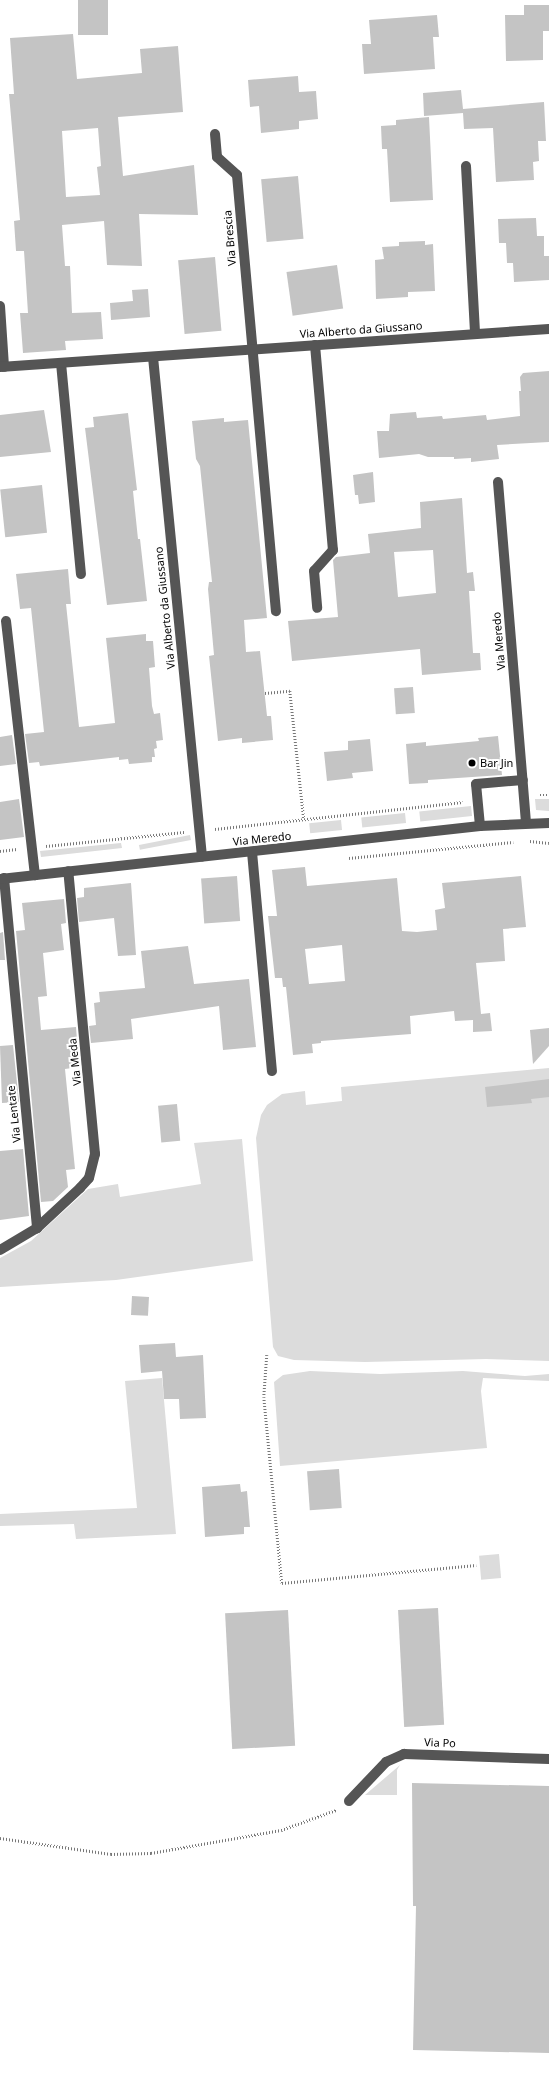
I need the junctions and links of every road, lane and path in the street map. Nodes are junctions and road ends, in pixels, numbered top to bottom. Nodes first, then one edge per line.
1 (215, 134) dead end
2 (466, 166) dead end
3 (0, 306) edge
4 (549, 329) edge
5 (475, 334) junction
6 (315, 346) junction
7 (251, 350) junction
8 (152, 357) junction
9 (61, 363) junction
10 (2, 367) edge
11 (498, 482) dead end
12 (82, 574) dead end
13 (317, 608) dead end
14 (276, 611) dead end
15 (6, 621) dead end
16 (265, 693) dead end
17 (523, 780) junction
18 (549, 795) edge
19 (524, 796) junction
20 (477, 800) junction
21 (304, 819) junction
22 (526, 823) junction
23 (549, 823) edge
24 (480, 826) junction
25 (200, 830) junction
26 (32, 848) junction
27 (0, 851) edge
28 (252, 852) junction
29 (202, 857) junction
30 (68, 871) junction
31 (35, 875) junction
32 (2, 878) edge
33 (272, 1071) dead end
34 (37, 1228) junction
35 (0, 1250) edge
36 (267, 1355) dead end
37 (476, 1565) dead end
38 (549, 1759) edge
39 (348, 1801) joint
40 (0, 1838) edge

1 - 7 street, Via Brescia
2 - 5 street
3 - 10 street
4 - 5 street, Via Alberto da Giussano
5 - 6 street, Via Alberto da Giussano
6 - 7 street, Via Alberto da Giussano
6 - 13 street
7 - 8 street, Via Alberto da Giussano
7 - 14 street, Via Brescia
8 - 9 street, Via Alberto da Giussano
8 - 25 street, Via Alberto da Giussano
9 - 10 street, Via Alberto da Giussano
9 - 12 street
11 - 17 street, Via Meredo
15 - 26 street
16 - 21 path
17 - 19 street, Via Meredo
17 - 20 street
18 - 19 path
19 - 22 street, Via Meredo
20 - 21 path
20 - 24 street
21 - 25 path
22 - 23 street, Via Meredo
22 - 24 street, Via Meredo
24 - 28 street, Via Meredo
25 - 26 path
25 - 29 street, Via Alberto da Giussano
26 - 27 path
26 - 31 street
28 - 29 street, Via Meredo
28 - 33 street
29 - 30 street, Via Meredo
30 - 31 street, Via Meredo
30 - 34 street, Via Meda
31 - 32 street, Via Meredo
32 - 34 street, Via Lentate
34 - 35 street, Via Meda
36 - 37 path
38 - 39 street, Via Po
39 - 40 path

